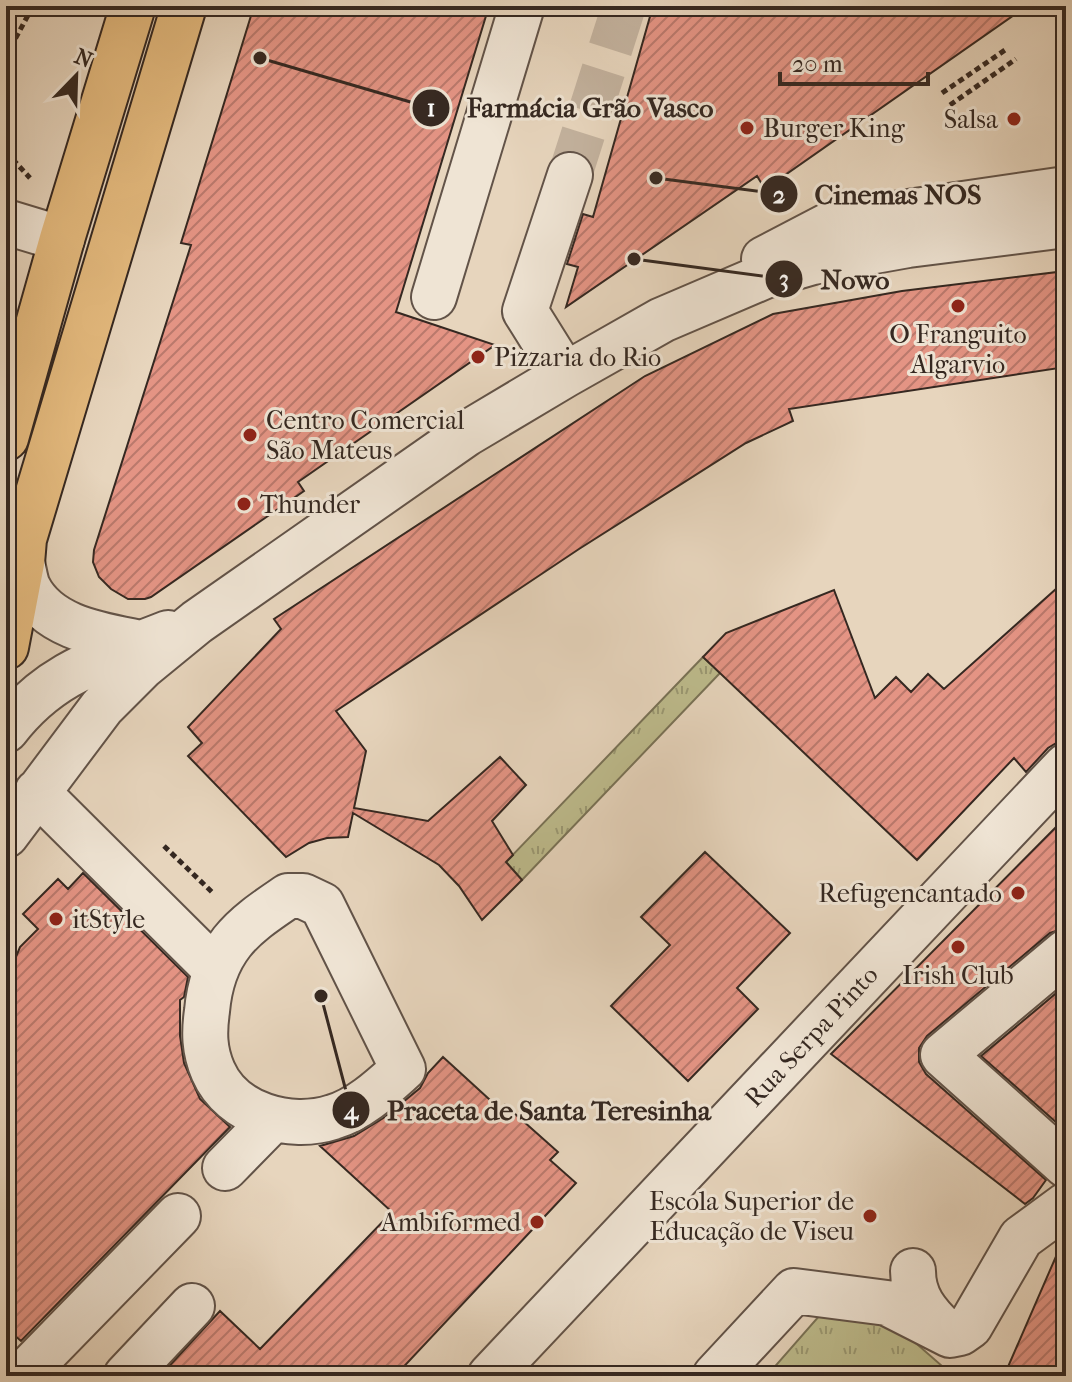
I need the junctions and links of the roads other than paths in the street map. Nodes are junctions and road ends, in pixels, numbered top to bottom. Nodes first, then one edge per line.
1 (133, 6) edge
2 (184, 6) edge
3 (522, 6) edge
4 (570, 175) tunnel mouth
5 (1066, 189) edge
6 (6, 222) edge
7 (1066, 225) edge
8 (62, 239) junction
9 (434, 297) dead end
10 (662, 320) junction
11 (565, 375) junction
12 (56, 429) junction
13 (6, 438) edge
14 (22, 563) junction
15 (6, 647) edge
16 (142, 655) junction
17 (6, 730) edge
18 (1066, 766) edge
19 (21, 795) edge
20 (6, 835) edge
21 (1066, 952) edge
22 (216, 970) junction
23 (273, 1119) junction
24 (1066, 1165) edge
25 (225, 1168) dead end
26 (1066, 1205) edge
27 (178, 1216) dead end
28 (913, 1271) dead end
29 (192, 1306) dead end
30 (950, 1335) junction
31 (22, 1376) edge
32 (126, 1376) edge
33 (490, 1376) edge
34 (715, 1376) edge

1 - 8 main road
2 - 12 main road
3 - 9 street
4 - 11 street
5 - 10 street
6 - 8 street
7 - 10 street
8 - 12 main road
8 - 13 main road
10 - 11 street
11 - 16 street
12 - 14 main road
14 - 15 main road
14 - 16 street
16 - 17 street
16 - 19 street
18 - 33 street, Rua Serpa Pinto
19 - 20 street
19 - 22 street
21 - 24 street
22 - 23 street
22 - 23 street
23 - 25 street
26 - 30 street
27 - 31 street
28 - 30 street
29 - 32 street
30 - 34 street

